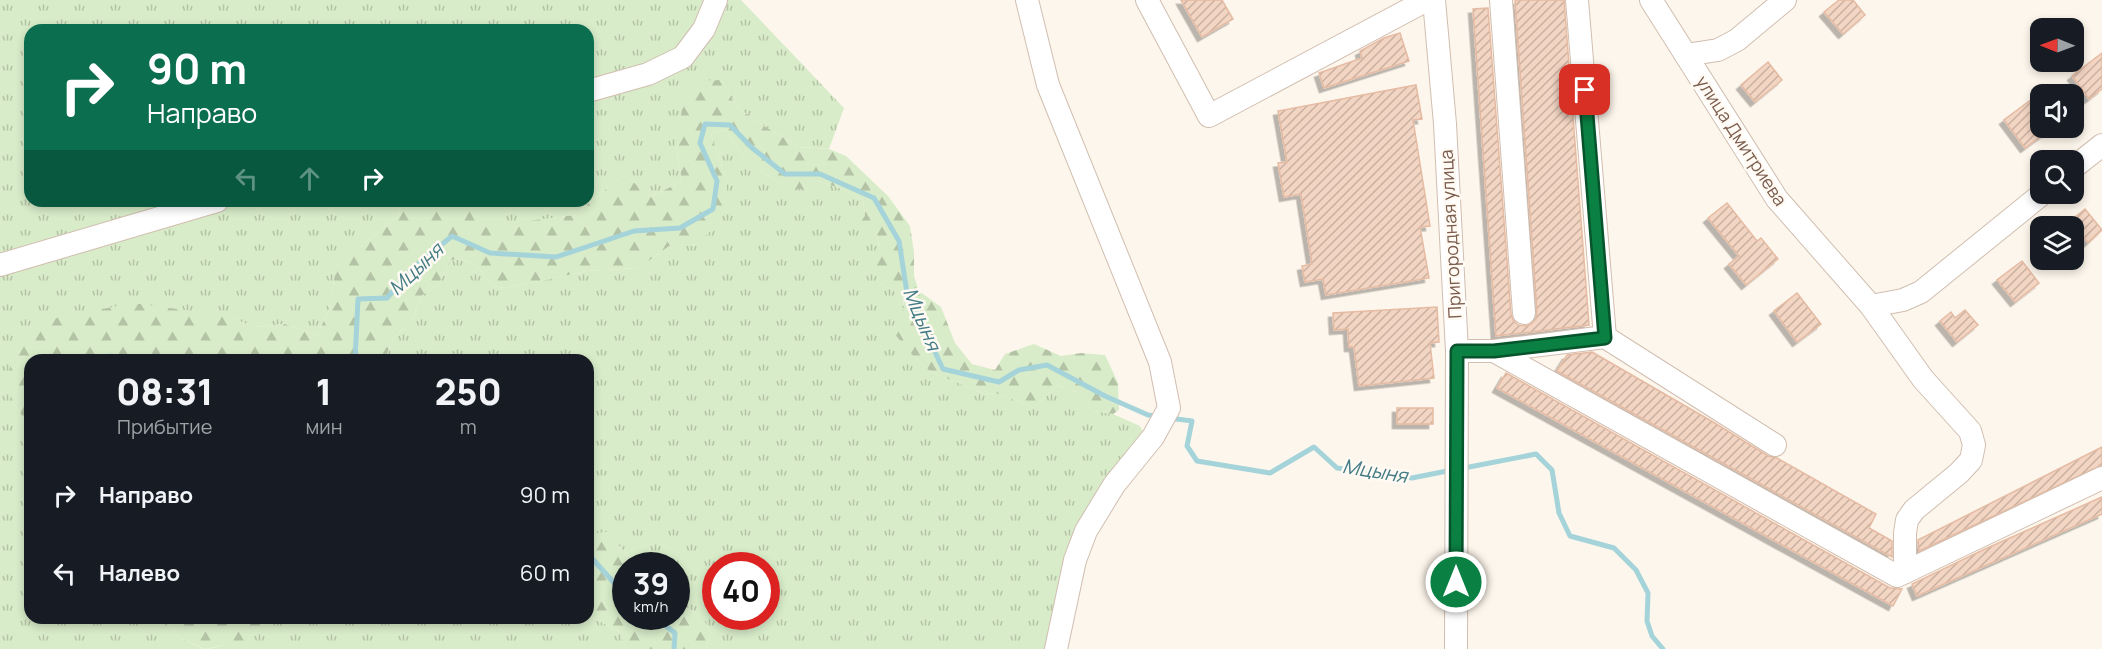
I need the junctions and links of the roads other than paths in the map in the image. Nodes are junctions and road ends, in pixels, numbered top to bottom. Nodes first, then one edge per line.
1 (716, 0) edge
2 (1027, 0) edge
3 (1148, 0) edge
4 (1427, 0) edge
5 (1434, 0) edge
6 (1501, 0) edge
7 (1577, 0) edge
8 (1651, 0) edge
9 (1785, 0) edge
10 (1686, 55) junction
11 (594, 89) edge
12 (2102, 145) edge
13 (2084, 159) edge
14 (2030, 204) edge
15 (197, 207) edge
16 (0, 265) edge
17 (1871, 306) junction
18 (1524, 313) dead end
19 (1605, 338) junction
20 (1457, 351) junction
21 (1494, 351) junction
22 (1775, 445) dead end
23 (2102, 478) edge
24 (1905, 572) junction
25 (1056, 649) edge
26 (1456, 649) edge

1 - 11 street
2 - 25 street
3 - 4 street
5 - 20 street, Пригородная улица
6 - 18 street
7 - 19 street
8 - 10 street, улица Дмитриева
9 - 10 street
10 - 17 street, улица Дмитриева
12 - 13 street
14 - 17 street
15 - 16 street
17 - 24 street, улица Дмитриева
19 - 21 street
19 - 22 street
20 - 21 street
20 - 26 street, Пригородная улица
21 - 24 street
23 - 24 street

